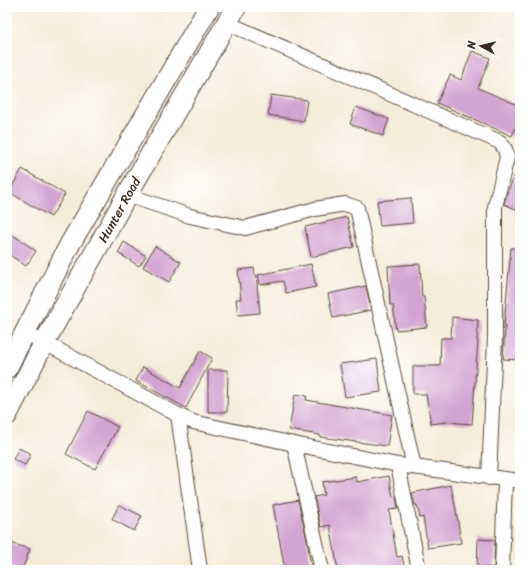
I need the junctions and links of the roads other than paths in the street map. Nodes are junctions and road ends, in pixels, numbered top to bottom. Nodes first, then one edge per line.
1 (209, 7) edge
2 (231, 15) edge
3 (127, 195) junction
4 (25, 332) junction
5 (44, 343) junction
6 (7, 368) edge
7 (178, 415) junction
8 (7, 416) edge
9 (294, 444) junction
10 (398, 465) junction
11 (414, 467) junction
12 (490, 478) junction
13 (506, 480) junction
14 (520, 481) edge
15 (200, 570) edge
16 (322, 570) edge
17 (419, 570) edge
18 (502, 570) edge

1 - 4 main road, Hunter Road
2 - 3 main road, Hunter Road
2 - 12 street
3 - 5 main road, Hunter Road
3 - 11 street
4 - 5 street
4 - 6 main road, Hunter Road
5 - 7 street
5 - 8 main road, Hunter Road
7 - 9 street
7 - 15 street
9 - 10 street
9 - 16 street
10 - 11 street
10 - 17 street
11 - 12 street
12 - 13 street
13 - 14 street
13 - 18 street

